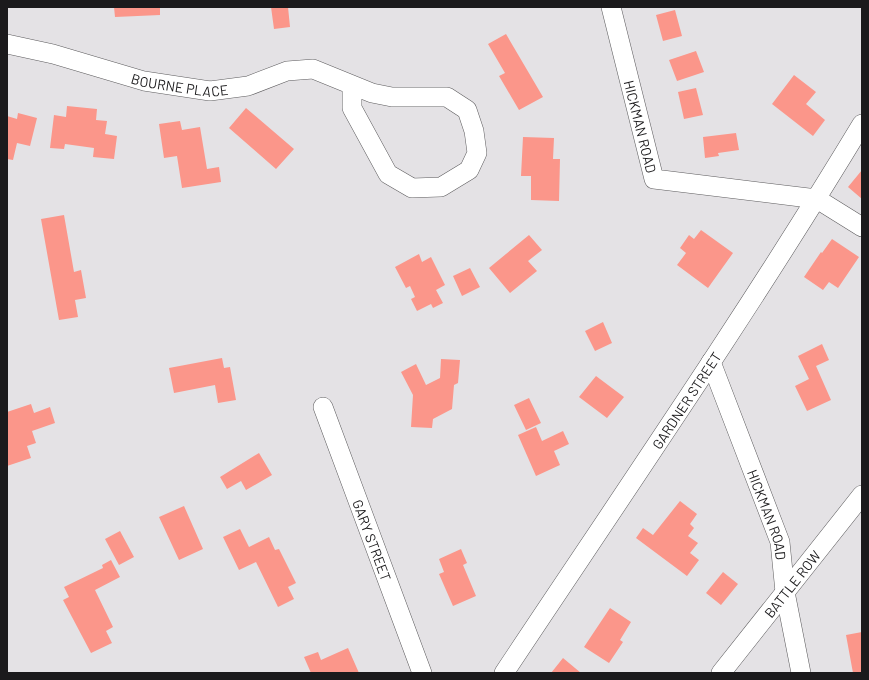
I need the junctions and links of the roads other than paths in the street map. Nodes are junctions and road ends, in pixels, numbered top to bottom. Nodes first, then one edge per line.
1 (611, 7) edge
2 (7, 44) edge
3 (352, 85) junction
4 (862, 124) edge
5 (817, 199) junction
6 (862, 227) edge
7 (710, 362) junction
8 (323, 407) dead end
9 (862, 495) edge
10 (785, 592) junction
11 (422, 673) edge
12 (504, 673) edge
13 (721, 673) edge
14 (801, 673) edge

1 - 5 street, HICKMAN ROAD
2 - 3 street, BOURNE PLACE
3 - 3 street, BOURNE PLACE
4 - 5 street, GARDNER STREET
5 - 6 street
5 - 7 street, GARDNER STREET
7 - 10 street, HICKMAN ROAD
7 - 12 street, GARDNER STREET
8 - 11 street, GARY STREET
9 - 10 street, BATTLE ROW
10 - 13 street, BATTLE ROW
10 - 14 street, HICKMAN ROAD

